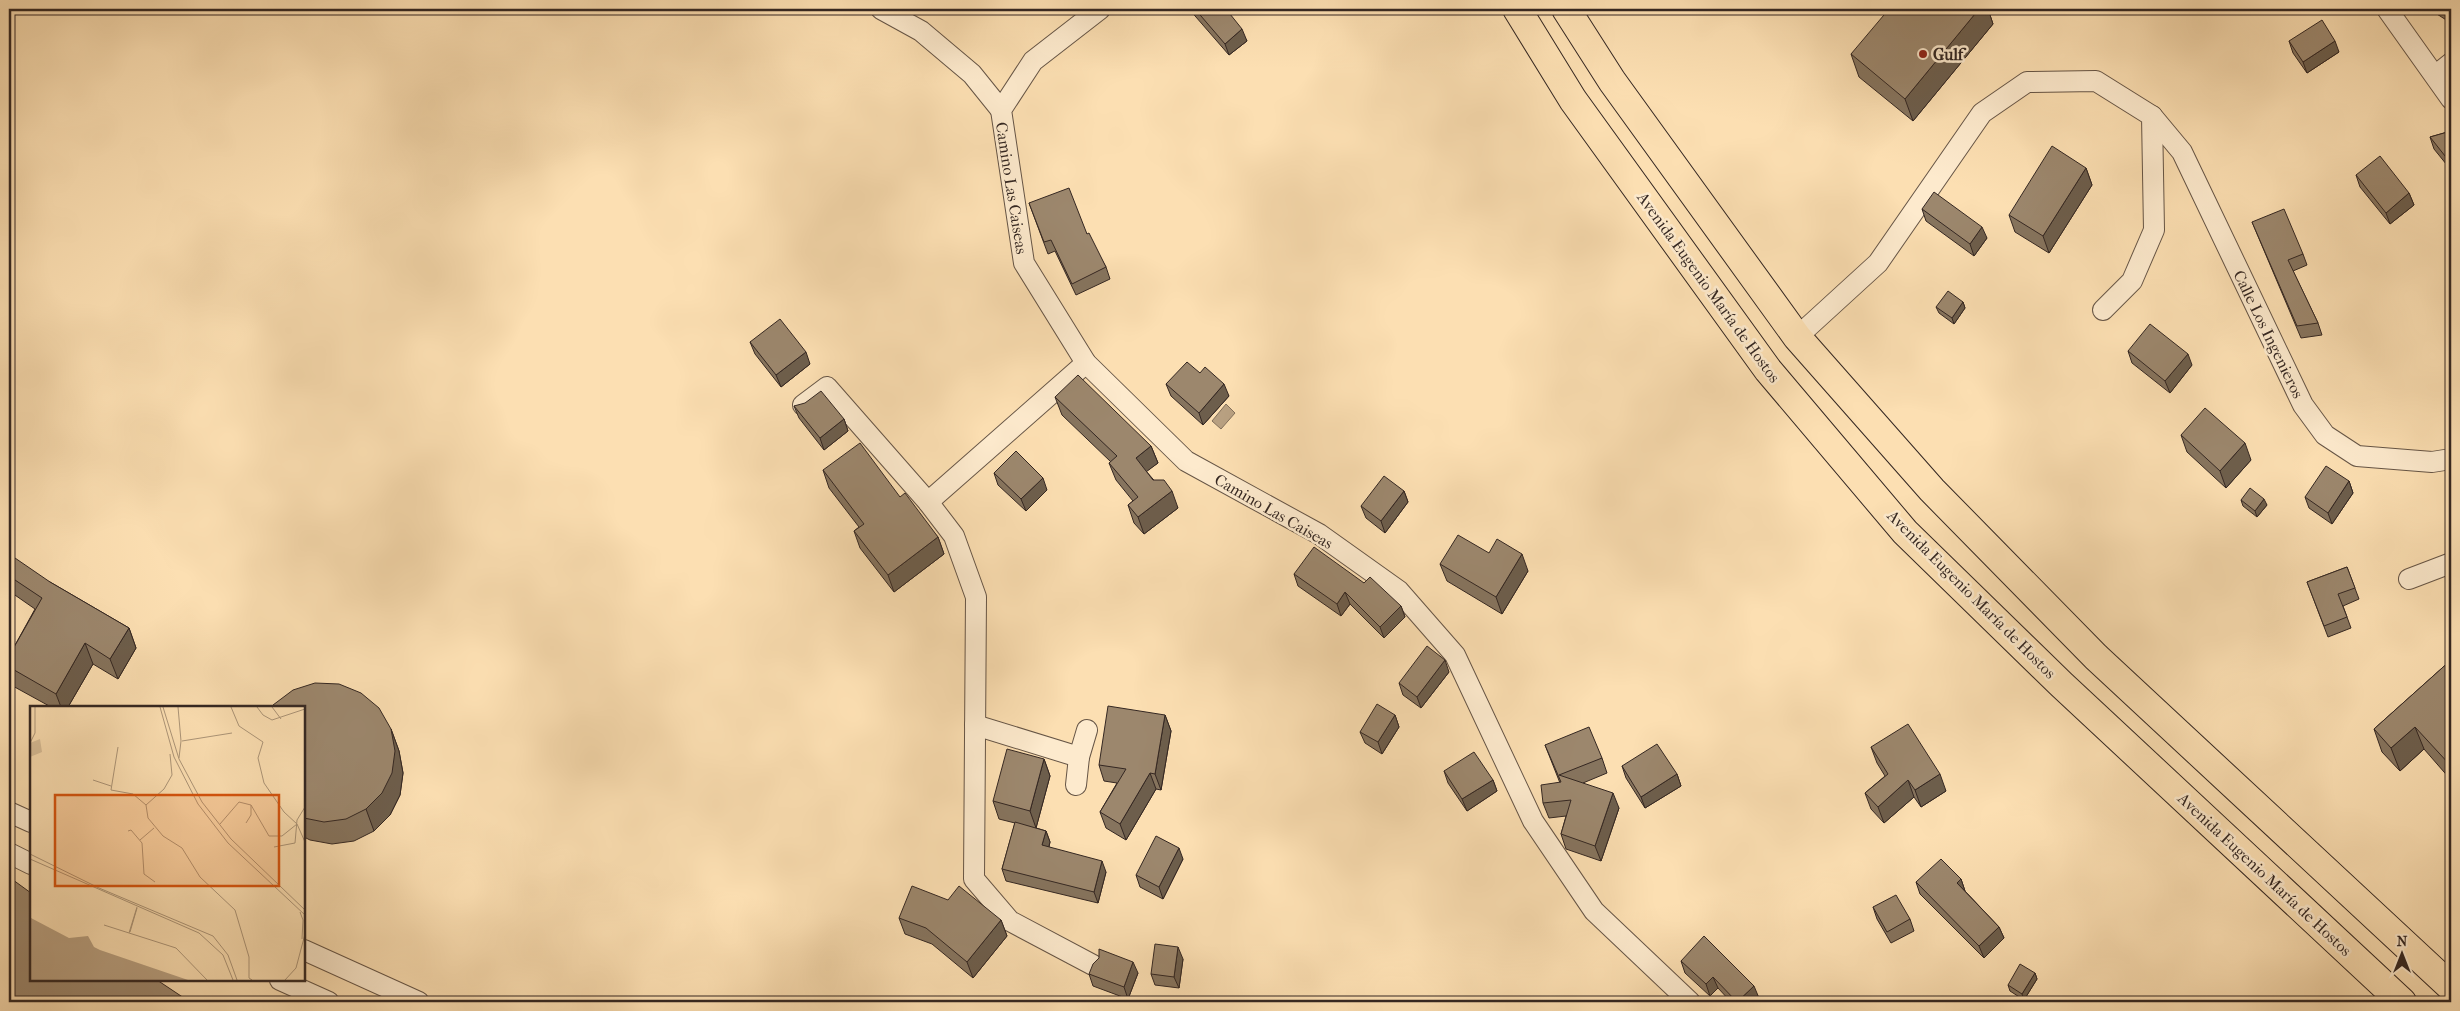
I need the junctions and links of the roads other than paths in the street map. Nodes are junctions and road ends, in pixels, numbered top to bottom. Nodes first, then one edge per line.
1 (881, 9) edge
2 (1100, 9) edge
3 (1517, 9) edge
4 (1566, 9) edge
5 (2387, 9) edge
6 (2444, 69) edge
7 (2451, 99) edge
8 (1000, 110) junction
9 (2152, 116) junction
10 (2103, 310) dead end
11 (1797, 337) junction
12 (1086, 363) junction
13 (803, 405) edge
14 (2451, 460) edge
15 (928, 502) junction
16 (2451, 563) edge
17 (2410, 578) dead end
18 (974, 725) junction
19 (1087, 730) dead end
20 (1079, 757) junction
21 (1076, 785) dead end
22 (9, 812) edge
23 (30, 822) edge
24 (9, 853) edge
25 (30, 864) edge
26 (305, 950) edge
27 (1093, 965) edge
28 (282, 981) edge
29 (2451, 987) edge
30 (406, 1000) edge
31 (329, 1002) edge
32 (1690, 1002) edge
33 (2402, 1002) edge

1 - 8 street
2 - 8 street, Camino Las Caiseas
3 - 33 highway, Avenida Eugenio María de Hostos
4 - 11 highway
5 - 6 street
6 - 7 street
8 - 12 street, Camino Las Caiseas
9 - 10 street
9 - 11 street, Calle Los Ingenieros
9 - 14 street, Calle Los Ingenieros
11 - 29 highway
12 - 15 street
12 - 32 street, Camino Las Caiseas
13 - 15 street
15 - 18 street
16 - 17 street
18 - 20 street
18 - 27 street
19 - 20 street
20 - 21 street
22 - 23 street
24 - 25 street
26 - 30 street
28 - 31 street

